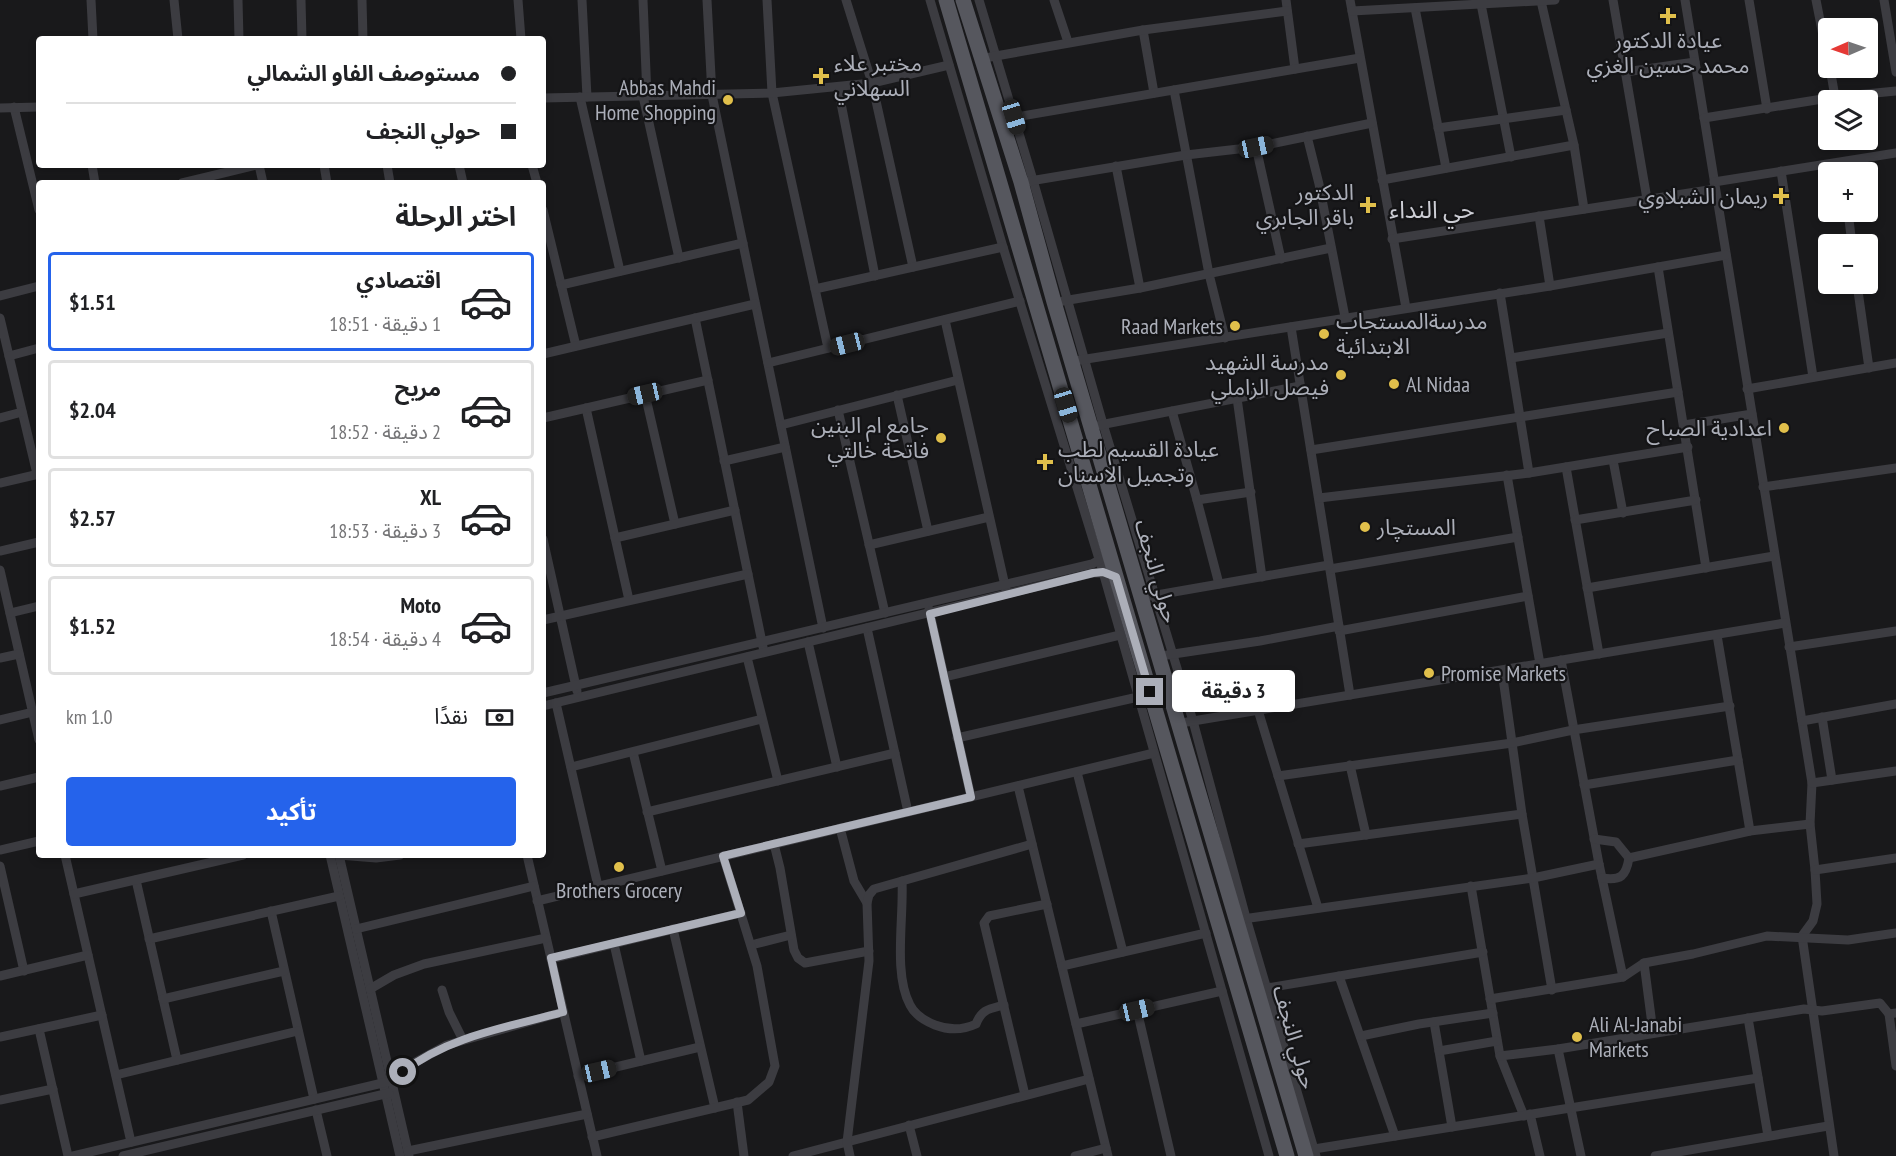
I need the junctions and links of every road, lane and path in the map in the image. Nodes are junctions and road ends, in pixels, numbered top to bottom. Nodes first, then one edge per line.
1 (91, 0) edge
2 (174, 0) edge
3 (238, 0) edge
4 (302, 0) edge
5 (362, 0) edge
6 (518, 0) edge
7 (582, 0) edge
8 (643, 0) edge
9 (706, 0) edge
10 (767, 0) edge
11 (846, 0) edge
12 (930, 0) edge
13 (946, 0) edge
14 (963, 0) edge
15 (979, 0) edge
16 (1054, 0) edge
17 (1286, 0) edge
18 (1350, 0) edge
19 (1555, 0) edge
20 (1612, 0) edge
21 (1685, 0) edge
22 (1749, 0) edge
23 (1816, 0) edge
24 (1884, 0) edge
25 (1540, 1) edge
26 (1481, 4) junction
27 (1415, 8) junction
28 (1287, 11) junction
29 (1352, 12) junction
30 (1819, 18) edge
31 (1143, 30) junction
32 (93, 36) edge
33 (178, 36) edge
34 (240, 36) edge
35 (302, 36) edge
36 (363, 36) edge
37 (521, 36) edge
38 (1068, 42) junction
39 (989, 57) junction
40 (1360, 58) junction
41 (1695, 62) junction
42 (948, 64) junction
43 (1295, 69) junction
44 (1625, 72) junction
45 (1896, 72) edge
46 (872, 83) junction
47 (838, 88) junction
48 (1174, 90) junction
49 (1896, 91) edge
50 (772, 93) junction
51 (1154, 93) junction
52 (1878, 93) edge
53 (711, 94) junction
54 (645, 96) junction
55 (583, 97) junction
56 (546, 98) edge
57 (1818, 100) edge
58 (14, 107) junction
59 (36, 107) edge
60 (0, 108) edge
61 (1767, 109) junction
62 (1566, 110) junction
63 (1008, 118) junction
64 (1704, 118) junction
65 (1503, 119) junction
66 (1372, 123) junction
67 (1438, 128) junction
68 (1307, 136) junction
69 (1574, 145) junction
70 (1256, 147) junction
71 (1896, 153) edge
72 (1186, 155) junction
73 (1511, 157) junction
74 (1841, 162) edge
75 (1818, 165) edge
76 (1116, 166) junction
77 (245, 168) edge
78 (1446, 168) junction
79 (1781, 171) junction
80 (195, 180) edge
81 (1382, 180) junction
82 (1027, 181) junction
83 (1715, 186) junction
84 (36, 198) edge
85 (1647, 200) junction
86 (1584, 209) junction
87 (1539, 216) junction
88 (546, 222) edge
89 (1392, 239) junction
90 (743, 243) junction
91 (1003, 247) junction
92 (1331, 248) junction
93 (1726, 255) junction
94 (679, 258) junction
95 (1281, 259) junction
96 (913, 267) junction
97 (1658, 267) junction
98 (620, 271) junction
99 (1209, 274) junction
100 (875, 276) junction
101 (561, 285) junction
102 (1550, 286) junction
103 (36, 287) edge
104 (1140, 288) junction
105 (815, 290) junction
106 (1500, 293) junction
107 (1858, 294) edge
108 (0, 296) edge
109 (1020, 301) junction
110 (1061, 301) junction
111 (755, 304) junction
112 (1406, 308) junction
113 (1346, 317) junction
114 (0, 318) edge
115 (695, 318) junction
116 (945, 320) junction
117 (1291, 327) junction
118 (1668, 333) junction
119 (1225, 338) junction
120 (576, 346) junction
121 (828, 348) junction
122 (36, 349) edge
123 (546, 353) edge
124 (9, 356) junction
125 (1511, 358) junction
126 (1078, 360) junction
127 (768, 363) junction
128 (1896, 363) edge
129 (1869, 368) junction
130 (1813, 377) junction
131 (708, 380) junction
132 (958, 380) junction
133 (1300, 386) junction
134 (1748, 389) junction
135 (1678, 392) junction
136 (645, 394) junction
137 (897, 395) junction
138 (1237, 398) junction
139 (586, 408) junction
140 (838, 410) junction
141 (1172, 411) junction
142 (22, 412) junction
143 (1752, 414) junction
144 (1520, 416) junction
145 (546, 417) edge
146 (0, 418) edge
147 (781, 425) junction
148 (1097, 425) junction
149 (1684, 425) junction
150 (785, 447) junction
151 (1688, 447) junction
152 (1311, 450) junction
153 (1613, 460) junction
154 (724, 461) junction
155 (36, 466) edge
156 (1566, 467) junction
157 (1896, 468) edge
158 (1529, 472) junction
159 (36, 474) edge
160 (1507, 476) junction
161 (0, 483) edge
162 (1763, 487) junction
163 (1251, 492) junction
164 (1319, 498) junction
165 (1197, 500) junction
166 (1696, 500) junction
167 (735, 510) junction
168 (1623, 513) junction
169 (989, 517) junction
170 (1575, 520) junction
171 (675, 524) junction
172 (928, 531) junction
173 (1518, 537) junction
174 (615, 538) junction
175 (36, 543) edge
176 (869, 545) junction
177 (0, 551) edge
178 (1104, 556) junction
179 (1774, 556) junction
180 (546, 561) edge
181 (1329, 567) junction
182 (1706, 568) junction
183 (0, 570) edge
184 (748, 574) junction
185 (1110, 575) junction
186 (1262, 577) junction
187 (1219, 584) junction
188 (1005, 585) junction
189 (1587, 588) junction
190 (1008, 595) junction
191 (1148, 596) junction
192 (1528, 596) junction
193 (629, 600) junction
194 (927, 603) junction
195 (36, 607) edge
196 (10, 613) junction
197 (885, 613) junction
198 (930, 614) junction
199 (560, 616) junction
200 (546, 619) edge
201 (1785, 623) junction
202 (823, 628) junction
203 (867, 628) junction
204 (1339, 628) junction
205 (1896, 631) edge
206 (1120, 635) junction
207 (1717, 635) junction
208 (762, 642) junction
209 (808, 642) junction
210 (1789, 647) junction
211 (764, 652) junction
212 (19, 654) junction
213 (1599, 654) junction
214 (1165, 655) junction
215 (747, 657) junction
216 (0, 658) edge
217 (1561, 660) junction
218 (1540, 664) junction
219 (1502, 671) junction
220 (944, 677) junction
221 (576, 686) junction
222 (546, 692) edge
223 (1350, 695) junction
224 (578, 697) junction
225 (1138, 697) junction
226 (556, 703) junction
227 (1896, 704) edge
228 (546, 705) edge
229 (1730, 706) junction
230 (1258, 710) junction
231 (33, 712) junction
232 (1822, 717) junction
233 (762, 719) junction
234 (0, 720) edge
235 (1802, 721) junction
236 (1186, 722) junction
237 (36, 726) edge
238 (1573, 730) junction
239 (957, 738) junction
240 (1512, 743) junction
241 (633, 752) junction
242 (895, 753) junction
243 (1154, 753) junction
244 (1738, 760) junction
245 (1350, 765) junction
246 (571, 767) junction
247 (837, 767) junction
248 (1896, 771) edge
249 (1077, 772) junction
250 (1278, 776) junction
251 (1194, 777) junction
252 (36, 778) edge
253 (1832, 780) junction
254 (778, 781) junction
255 (1177, 783) junction
256 (1812, 783) junction
257 (1584, 785) junction
258 (0, 786) edge
259 (1018, 786) junction
260 (971, 797) junction
261 (648, 812) junction
262 (909, 812) junction
263 (1204, 812) junction
264 (1522, 814) junction
265 (1186, 815) junction
266 (1810, 824) junction
267 (840, 828) junction
268 (1750, 831) junction
269 (1366, 835) junction
270 (1594, 839) junction
271 (36, 842) edge
272 (774, 844) junction
273 (1032, 844) junction
274 (1298, 844) junction
275 (0, 850) edge
276 (1222, 851) junction
277 (723, 856) junction
278 (66, 858) edge
279 (194, 858) edge
280 (230, 858) edge
281 (331, 858) edge
282 (340, 858) edge
283 (528, 858) edge
284 (1629, 858) junction
285 (1896, 858) edge
286 (1599, 864) junction
287 (0, 866) edge
288 (196, 866) junction
289 (1815, 870) junction
290 (662, 871) junction
291 (1533, 878) junction
292 (1602, 878) junction
293 (136, 880) junction
294 (902, 881) junction
295 (534, 886) junction
296 (598, 886) junction
297 (1471, 886) junction
298 (74, 894) junction
299 (339, 896) junction
300 (537, 901) junction
301 (867, 903) junction
302 (1047, 904) junction
303 (1318, 908) junction
304 (5, 909) edge
305 (271, 911) junction
306 (741, 913) junction
307 (1241, 919) junction
308 (356, 929) junction
309 (673, 930) junction
310 (1206, 933) junction
311 (1896, 933) edge
312 (791, 935) junction
313 (1802, 936) junction
314 (546, 938) junction
315 (149, 939) junction
316 (614, 944) junction
317 (751, 945) junction
318 (869, 951) junction
319 (1123, 952) junction
320 (1483, 952) junction
321 (88, 955) junction
322 (551, 958) junction
323 (1644, 963) junction
324 (1062, 966) junction
325 (24, 970) junction
326 (284, 971) junction
327 (0, 976) edge
328 (1339, 976) junction
329 (1623, 977) junction
330 (1267, 988) junction
331 (370, 989) junction
332 (442, 990) dead end
333 (1552, 990) junction
334 (1222, 991) junction
335 (163, 999) junction
336 (1490, 999) junction
337 (1004, 1005) junction
338 (1137, 1010) junction
339 (1811, 1010) junction
340 (563, 1012) junction
341 (1493, 1013) junction
342 (1892, 1013) edge
343 (102, 1016) junction
344 (1748, 1018) junction
345 (1434, 1022) junction
346 (1076, 1024) junction
347 (39, 1029) junction
348 (298, 1031) junction
349 (1653, 1032) junction
350 (1276, 1035) junction
351 (0, 1036) edge
352 (1361, 1036) junction
353 (463, 1040) junction
354 (1497, 1041) junction
355 (700, 1047) junction
356 (1558, 1049) junction
357 (1439, 1051) junction
358 (1500, 1056) junction
359 (177, 1060) junction
360 (641, 1061) junction
361 (1896, 1066) edge
362 (116, 1075) junction
363 (578, 1076) junction
364 (1758, 1078) junction
365 (1089, 1079) junction
366 (387, 1082) junction
367 (53, 1089) junction
368 (390, 1093) junction
369 (1025, 1095) junction
370 (314, 1099) junction
371 (0, 1101) edge
372 (737, 1102) junction
373 (714, 1108) junction
374 (1570, 1108) junction
375 (316, 1110) junction
376 (587, 1114) junction
377 (1527, 1115) junction
378 (909, 1125) junction
379 (1828, 1126) junction
380 (1452, 1127) junction
381 (1395, 1136) junction
382 (1768, 1136) junction
383 (592, 1137) junction
384 (131, 1142) junction
385 (847, 1142) junction
386 (1107, 1152) edge
387 (406, 1154) edge
388 (1312, 1154) edge
389 (134, 1155) edge
390 (69, 1156) edge
391 (73, 1156) edge
392 (123, 1156) edge
393 (327, 1156) edge
394 (597, 1156) edge
395 (744, 1156) edge
396 (793, 1156) edge
397 (850, 1156) edge
398 (917, 1156) edge
399 (1075, 1156) edge
400 (1171, 1156) edge
401 (1269, 1156) edge
402 (1287, 1156) edge
403 (1540, 1156) edge
404 (1581, 1156) edge
405 (1655, 1156) edge
406 (1834, 1156) edge

1 - 32 street
2 - 33 street
3 - 34 street
4 - 35 street
5 - 36 street
6 - 37 street
7 - 55 street
8 - 54 street
9 - 53 street
10 - 50 street
11 - 46 street
12 - 42 street
13 - 178 main road, حولي النجف
14 - 39 main road, حولي النجف
15 - 39 street
16 - 38 street
17 - 28 street
18 - 29 street
19 - 25 street
20 - 44 street
21 - 41 street
22 - 61 street
23 - 30 street
24 - 45 street
25 - 26 street
25 - 62 street
26 - 27 street
26 - 65 street
27 - 29 street
27 - 67 street
28 - 31 street
28 - 43 street
29 - 40 street
31 - 38 street
31 - 51 street
38 - 39 street
39 - 63 main road, حولي النجف
40 - 43 street
40 - 66 street
41 - 44 street
41 - 64 street
42 - 46 street
42 - 91 street
43 - 48 street
44 - 85 street
46 - 47 street
46 - 96 street
47 - 50 street
47 - 100 street
48 - 51 street
48 - 72 street
49 - 52 street
50 - 53 street
50 - 105 street
51 - 63 street
53 - 54 street
53 - 90 street
54 - 55 street
54 - 94 street
55 - 56 street
55 - 98 street
57 - 61 street
58 - 59 street
58 - 60 street
58 - 84 street
61 - 64 street
62 - 65 street
62 - 69 street
63 - 82 main road, حولي النجف
64 - 83 street
65 - 67 street
65 - 73 street
66 - 68 street
66 - 81 street
67 - 78 street
68 - 70 street
68 - 92 street
69 - 73 street
69 - 86 street
70 - 72 street
70 - 95 street
71 - 74 street
72 - 76 street
72 - 99 street
73 - 78 street
75 - 79 street
76 - 82 street
76 - 104 street
77 - 80 street
78 - 81 street
79 - 83 street
79 - 130 street
81 - 89 street
82 - 110 main road, حولي النجف
83 - 85 street
83 - 93 street
85 - 86 street
86 - 87 street
87 - 89 street
87 - 102 street
88 - 101 street
89 - 112 street
90 - 94 street
90 - 111 street
91 - 96 street
91 - 109 street
92 - 95 street
92 - 113 street
93 - 97 street
93 - 134 street
94 - 98 street
95 - 99 street
96 - 100 street
97 - 102 street
97 - 118 street
98 - 101 street
99 - 104 street
99 - 119 street
100 - 105 street
101 - 120 street
102 - 106 street
103 - 108 street
104 - 110 street
105 - 121 street
106 - 112 street
106 - 125 street
107 - 129 street
109 - 116 street
109 - 178 street
110 - 126 main road, حولي النجف
111 - 115 street
111 - 127 street
112 - 113 street
113 - 117 street
114 - 124 street
115 - 120 street
115 - 131 street
116 - 121 street
116 - 132 street
117 - 119 street
117 - 133 street
118 - 125 street
118 - 135 street
119 - 126 street
120 - 123 street
121 - 127 street
122 - 124 street
124 - 142 street
125 - 144 street
126 - 148 main road, حولي النجف
127 - 147 street
128 - 129 street
129 - 130 street
130 - 134 street
131 - 136 street
131 - 154 street
132 - 137 street
132 - 169 street
133 - 138 street
133 - 152 street
134 - 143 street
135 - 144 street
135 - 149 street
136 - 139 street
136 - 171 street
137 - 140 street
137 - 172 street
138 - 141 street
138 - 163 street
139 - 145 street
139 - 174 street
140 - 147 street
140 - 176 street
141 - 148 street
141 - 165 street
142 - 146 street
142 - 155 street
143 - 149 street
143 - 162 street
144 - 152 street
144 - 158 street
147 - 150 street
148 - 191 main road, حولي النجف
149 - 151 street
150 - 154 street
150 - 202 street
151 - 153 street
151 - 166 street
152 - 164 street
153 - 156 street
153 - 168 street
154 - 167 street
156 - 158 street
156 - 170 street
157 - 162 street
158 - 160 street
159 - 161 street
160 - 164 street
160 - 173 street
162 - 179 street
163 - 165 street
163 - 186 street
164 - 181 street
165 - 187 street
166 - 168 street
166 - 182 street
167 - 171 street
167 - 184 street
168 - 170 street
169 - 172 street
169 - 188 street
170 - 189 street
171 - 174 street
172 - 176 street
173 - 181 street
173 - 192 street
174 - 193 street
175 - 177 street
176 - 197 street
178 - 185 main road, حولي النجف
178 - 188 street
179 - 182 street
179 - 201 street
180 - 199 street
181 - 186 street
181 - 204 street
182 - 189 street
183 - 196 street
184 - 193 street
184 - 208 street
185 - 190 street
185 - 206 street
185 - 255 main road, حولي النجف
186 - 187 street
187 - 191 street
188 - 190 street
188 - 194 street
189 - 213 street
190 - 198 street
191 - 214 main road, حولي النجف
192 - 204 street
192 - 218 street
193 - 199 street
194 - 197 street
194 - 198 street
195 - 196 street
196 - 212 street
197 - 202 street
198 - 203 street
198 - 220 street
199 - 200 street
199 - 221 street
201 - 207 street
201 - 210 street
202 - 208 street
203 - 209 street
203 - 242 street
204 - 214 street
204 - 223 street
205 - 210 street
206 - 220 street
206 - 225 street
207 - 213 street
207 - 229 street
208 - 211 street
208 - 221 street
209 - 211 street
209 - 247 street
210 - 235 street
211 - 215 street
212 - 216 street
212 - 231 street
213 - 217 street
214 - 236 main road, حولي النجف
215 - 224 street
215 - 233 street
217 - 218 street
217 - 238 street
218 - 219 street
219 - 223 street
219 - 240 street
220 - 239 street
221 - 222 street
221 - 224 street
223 - 230 street
224 - 226 street
225 - 239 street
225 - 243 street
226 - 228 street
226 - 246 street
227 - 232 street
229 - 238 street
229 - 244 street
230 - 236 street
230 - 250 street
231 - 234 street
231 - 237 street
232 - 235 street
232 - 253 street
233 - 241 street
233 - 254 street
235 - 256 street
236 - 251 main road, حولي النجف
236 - 276 street
238 - 240 street
238 - 257 street
239 - 260 street
240 - 245 street
240 - 264 street
241 - 246 street
241 - 261 street
242 - 247 street
242 - 262 street
243 - 249 street
243 - 310 street
244 - 257 street
244 - 268 street
245 - 250 street
245 - 269 street
246 - 296 street
247 - 254 street
248 - 253 street
249 - 259 street
249 - 319 street
250 - 274 street
251 - 255 main road
251 - 263 main road, حولي النجف
252 - 258 street
253 - 256 street
254 - 261 street
255 - 265 main road, حولي النجف
256 - 266 street
257 - 270 street
259 - 260 street
259 - 273 street
260 - 262 street
261 - 290 street
262 - 267 street
263 - 265 main road
263 - 276 main road, حولي النجف
264 - 269 street
264 - 291 street
265 - 402 main road, حولي النجف
266 - 268 street
266 - 289 street
267 - 272 street
267 - 301 street
268 - 284 street
269 - 274 street
270 - 284 street
270 - 286 street
271 - 275 street
272 - 277 street
272 - 312 street
273 - 294 street
273 - 302 street
274 - 303 street
276 - 307 main road, حولي النجف
277 - 290 street
277 - 306 street
278 - 298 street
279 - 288 street
280 - 288 street
281 - 299 street
282 - 308 street
283 - 295 street
284 - 292 street
285 - 289 street
286 - 291 street
286 - 292 street
287 - 304 street
288 - 293 street
289 - 313 street
290 - 296 street
291 - 297 street
291 - 333 street
292 - 329 street
293 - 298 street
293 - 315 street
294 - 301 street
294 - 337 street
295 - 300 street
295 - 308 street
296 - 300 street
297 - 303 street
297 - 320 street
298 - 321 street
299 - 305 street
299 - 366 street
300 - 314 street
301 - 318 street
302 - 324 street
302 - 337 street
303 - 307 street
304 - 325 street
305 - 315 street
305 - 326 street
306 - 309 street
306 - 317 street
307 - 330 street
307 - 350 main road, حولي النجف
308 - 331 street
309 - 316 street
309 - 355 street
310 - 319 street
310 - 334 street
311 - 313 street
312 - 317 street
312 - 318 street
313 - 323 street
313 - 339 street
314 - 322 street
314 - 331 street
315 - 335 street
316 - 322 street
316 - 360 street
317 - 372 street
318 - 385 street
319 - 324 street
320 - 328 street
320 - 336 street
321 - 325 street
321 - 343 street
322 - 340 street
323 - 329 street
323 - 349 street
324 - 346 street
325 - 327 street
326 - 335 street
326 - 348 street
328 - 330 street
328 - 352 street
329 - 333 street
330 - 350 street
331 - 366 street
332 - 353 street
333 - 336 street
334 - 338 street
334 - 401 street
335 - 359 street
336 - 341 street
337 - 369 street
338 - 346 street
338 - 400 street
339 - 342 street
339 - 344 street
339 - 379 street
340 - 353 street
340 - 363 street
341 - 345 street
341 - 354 street
342 - 361 street
343 - 347 street
343 - 362 street
344 - 349 street
344 - 364 street
345 - 352 street
345 - 357 street
346 - 365 street
347 - 351 street
347 - 367 street
348 - 359 street
348 - 370 street
349 - 356 street
350 - 388 main road, حولي النجف
352 - 381 street
353 - 366 street
354 - 357 street
354 - 358 street
355 - 360 street
355 - 373 street
356 - 358 street
356 - 374 street
357 - 380 street
358 - 377 street
359 - 362 street
360 - 363 street
362 - 384 street
363 - 376 street
364 - 374 street
364 - 382 street
365 - 369 street
365 - 386 street
366 - 368 street
366 - 370 street
367 - 371 street
367 - 390 street
368 - 375 street
368 - 387 street
369 - 378 street
370 - 384 street
372 - 373 street
372 - 395 street
373 - 383 street
374 - 377 street
374 - 404 street
375 - 389 street
375 - 393 street
376 - 383 street
376 - 387 street
377 - 380 street
377 - 403 street
378 - 385 street
378 - 398 street
379 - 382 street
379 - 406 street
380 - 381 street
381 - 388 street
382 - 405 street
383 - 394 street
384 - 391 street
385 - 396 street
385 - 397 street
386 - 399 street
389 - 392 street

